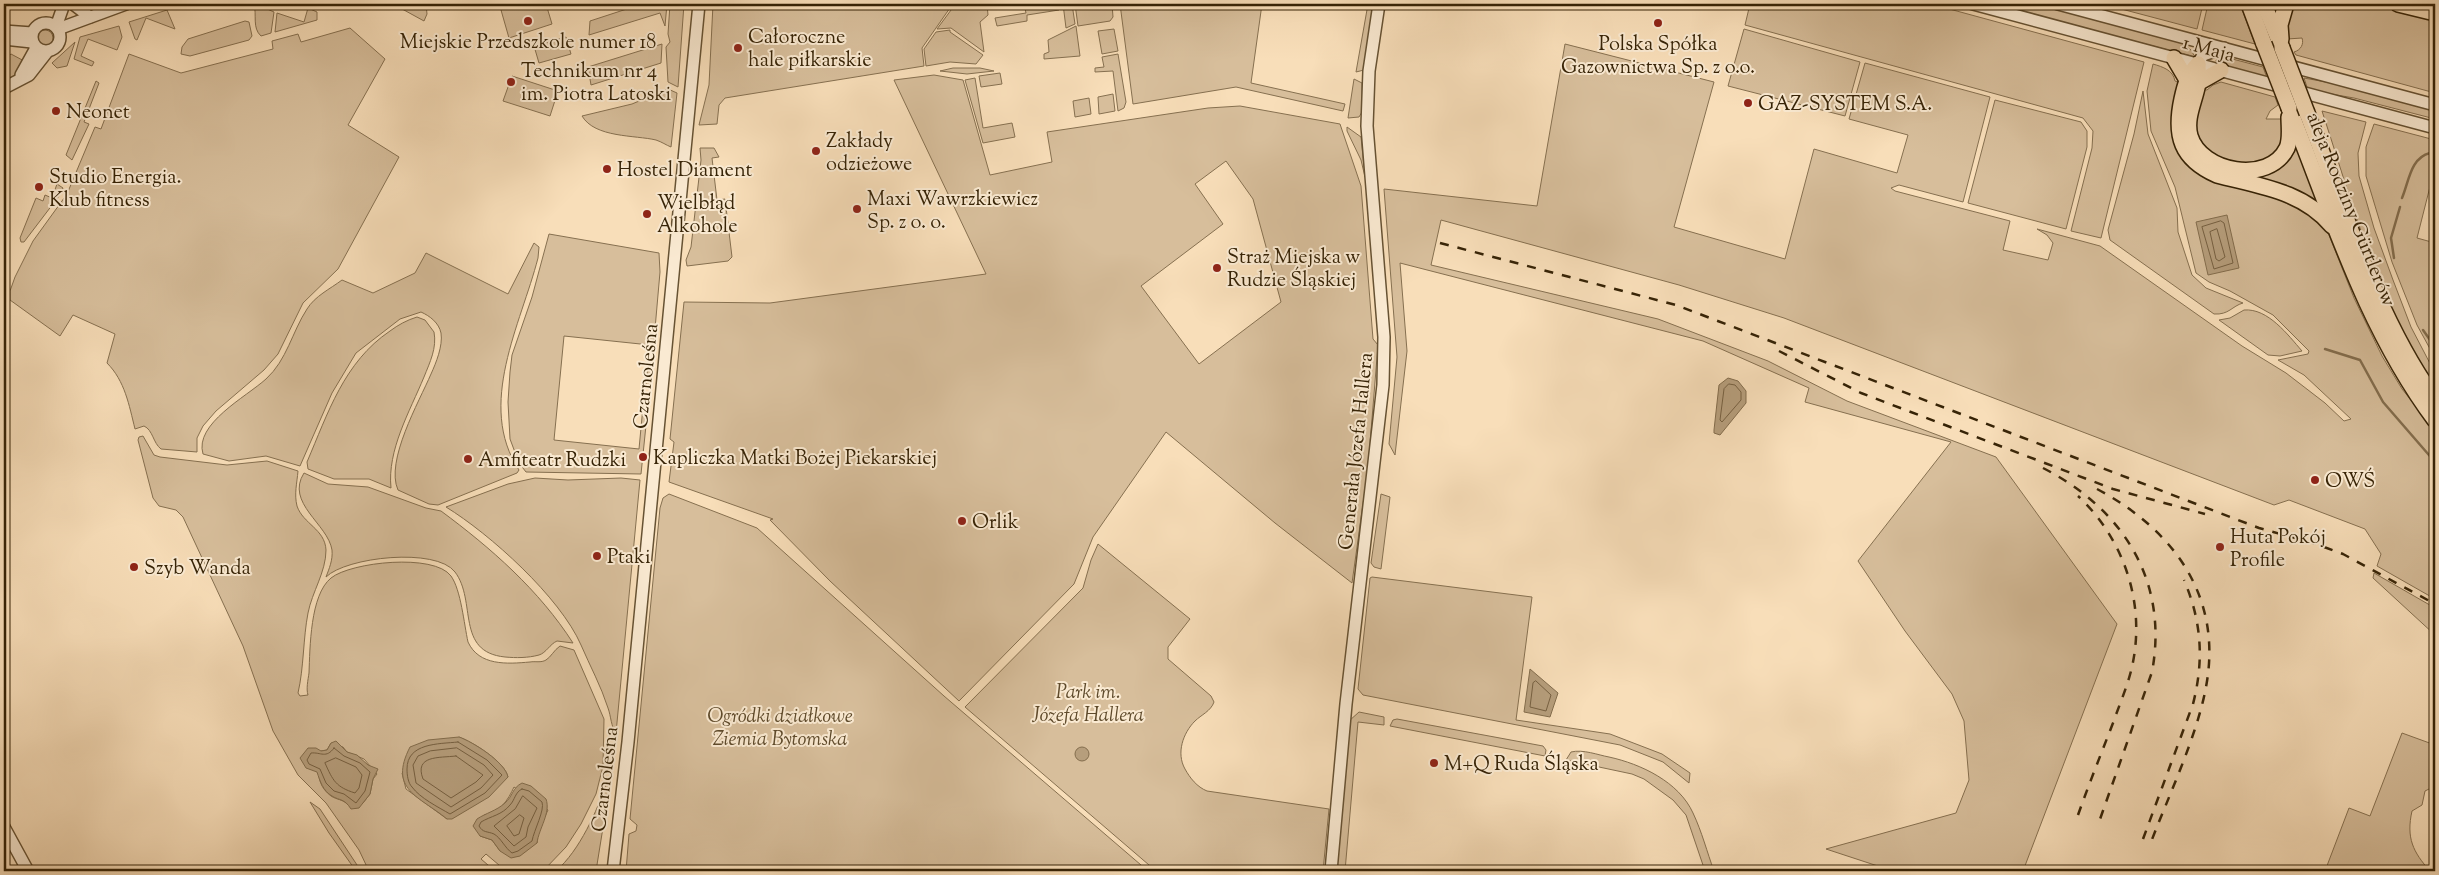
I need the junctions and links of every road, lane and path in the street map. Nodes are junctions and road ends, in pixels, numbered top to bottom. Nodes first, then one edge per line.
1 (62, 4) edge
2 (74, 4) edge
3 (126, 4) edge
4 (700, 4) edge
5 (1378, 4) edge
6 (1973, 4) edge
7 (2058, 4) edge
8 (2249, 4) edge
9 (2264, 4) edge
10 (2286, 4) edge
11 (2398, 4) edge
12 (2435, 14) edge
13 (90, 17) junction
14 (56, 30) junction
15 (4, 31) edge
16 (2184, 37) junction
17 (4, 39) edge
18 (37, 44) junction
19 (2224, 48) junction
20 (2282, 48) junction
21 (2174, 58) junction
22 (2198, 64) junction
23 (2220, 70) junction
24 (2192, 81) junction
25 (4, 88) edge
26 (2435, 105) edge
27 (2289, 108) junction
28 (2435, 128) edge
29 (2340, 235) junction
30 (2435, 399) edge
31 (2435, 420) edge
32 (4, 827) edge
33 (28, 871) edge
34 (613, 871) edge
35 (1330, 871) edge

1 - 14 street
2 - 13 street
3 - 13 street
4 - 34 street, Czarnoleśna
5 - 35 street, Generała Józefa Hallera
6 - 21 street, 1 Maja
7 - 16 street, 1 Maja
8 - 27 main road, aleja Rodziny Gürtlerów, bridge
9 - 20 main road, aleja Rodziny Gürtlerów
10 - 20 main road
11 - 12 main road
13 - 14 street
14 - 18 street
14 - 18 street
15 - 18 street
16 - 19 street, 1 Maja
16 - 22 street
17 - 18 street
18 - 25 street
19 - 22 street
19 - 26 street, 1 Maja
20 - 30 main road, aleja Rodziny Gürtlerów, bridge
21 - 22 street, 1 Maja
21 - 24 main road
22 - 23 street, 1 Maja
22 - 24 main road
23 - 24 main road
23 - 28 street, 1 Maja
24 - 27 main road
24 - 29 main road
27 - 29 main road, aleja Rodziny Gürtlerów
29 - 31 main road, aleja Rodziny Gürtlerów
32 - 33 street

